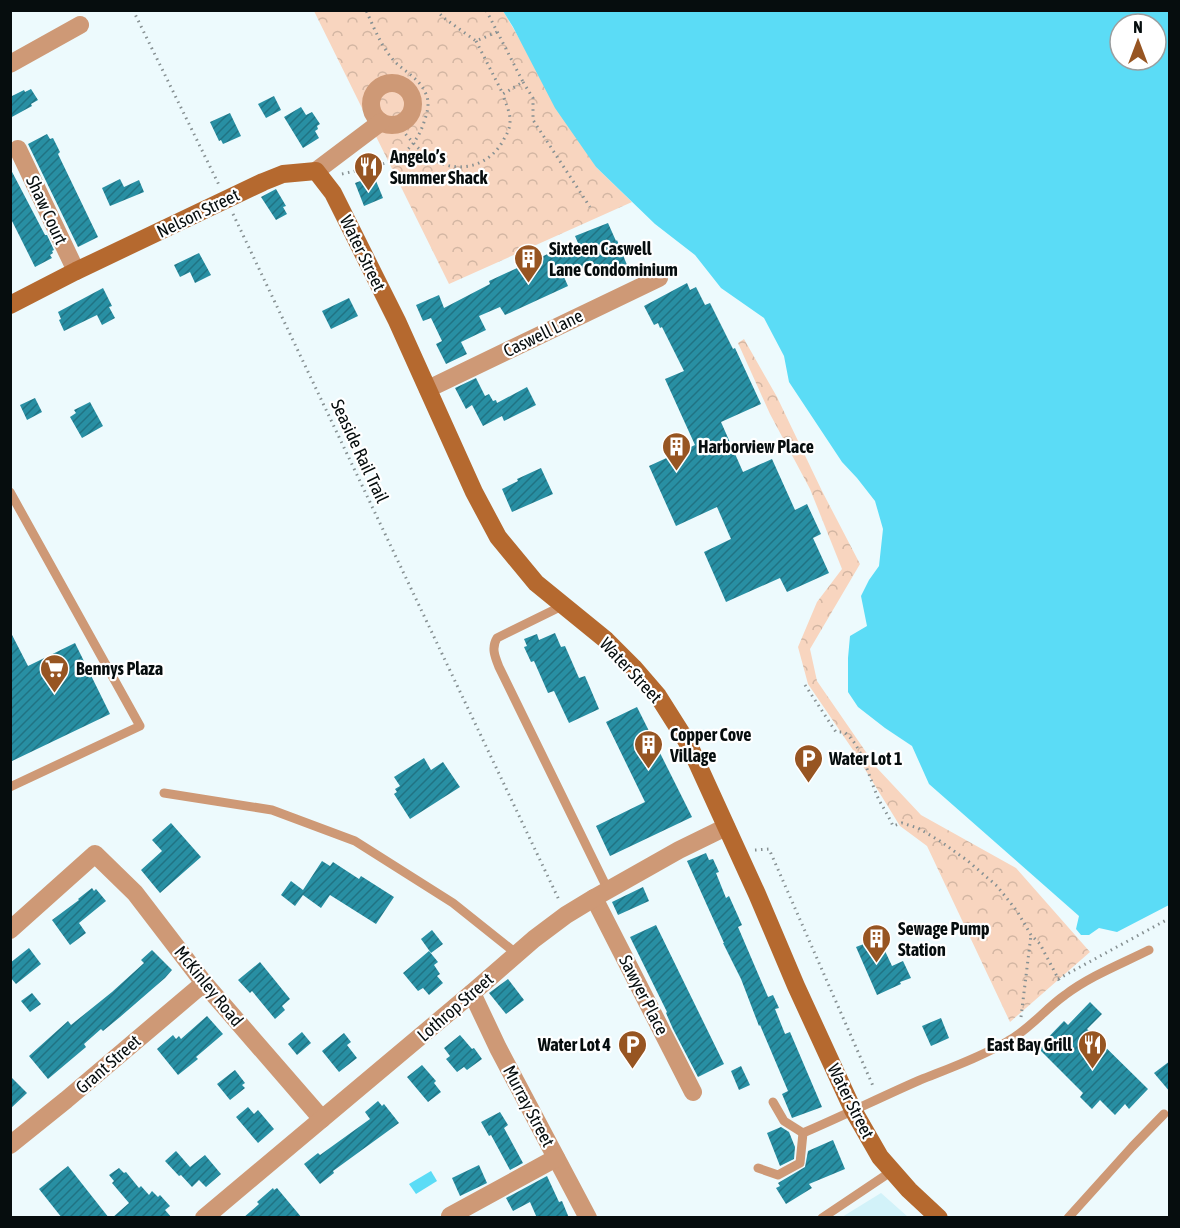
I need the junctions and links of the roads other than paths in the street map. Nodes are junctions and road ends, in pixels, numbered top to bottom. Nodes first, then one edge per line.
1 (80, 25) dead end
2 (10, 64) edge
3 (390, 124) road end
4 (18, 149) dead end
5 (316, 171) junction
6 (76, 271) junction
7 (659, 278) dead end
8 (10, 305) edge
9 (428, 389) junction
10 (10, 492) edge
11 (562, 606) junction
12 (10, 787) edge
13 (164, 793) dead end
14 (726, 827) junction
15 (601, 894) junction
16 (10, 930) edge
17 (1149, 950) dead end
18 (517, 954) junction
19 (204, 983) junction
20 (472, 993) junction
21 (693, 1092) dead end
22 (773, 1102) dead end
23 (853, 1110) junction
24 (1164, 1114) dead end
25 (322, 1119) junction
26 (803, 1133) junction
27 (10, 1145) edge
28 (556, 1158) junction
29 (759, 1168) dead end
30 (892, 1171) junction
31 (450, 1216) edge
32 (204, 1218) edge
33 (588, 1218) edge
34 (822, 1218) edge
35 (939, 1218) edge
36 (1068, 1218) edge

1 - 2 street
3 - 5 street
4 - 6 street, Shaw Court
5 - 6 main road, Nelson Street
5 - 9 main road, Water Street
6 - 8 main road, Nelson Street
7 - 9 street, Caswell Lane
9 - 11 main road, Water Street
10 - 12 lane
11 - 14 main road, Water Street
11 - 15 lane
13 - 18 lane
14 - 15 street, Lothrop Street
14 - 23 main road, Water Street
15 - 18 street, Lothrop Street
15 - 21 street, Sawyer Place
16 - 19 street, McKinley Road
17 - 23 lane
18 - 20 street, Lothrop Street
19 - 25 street, McKinley Road
19 - 27 street, Grant Street
20 - 25 street, Lothrop Street
20 - 28 street, Murray Street
22 - 26 lane
23 - 26 lane
23 - 30 main road, Water Street
24 - 36 lane
25 - 32 street, Lothrop Street
26 - 29 lane
28 - 31 street
28 - 33 street, Murray Street
30 - 34 lane
30 - 35 main road, Water Street

